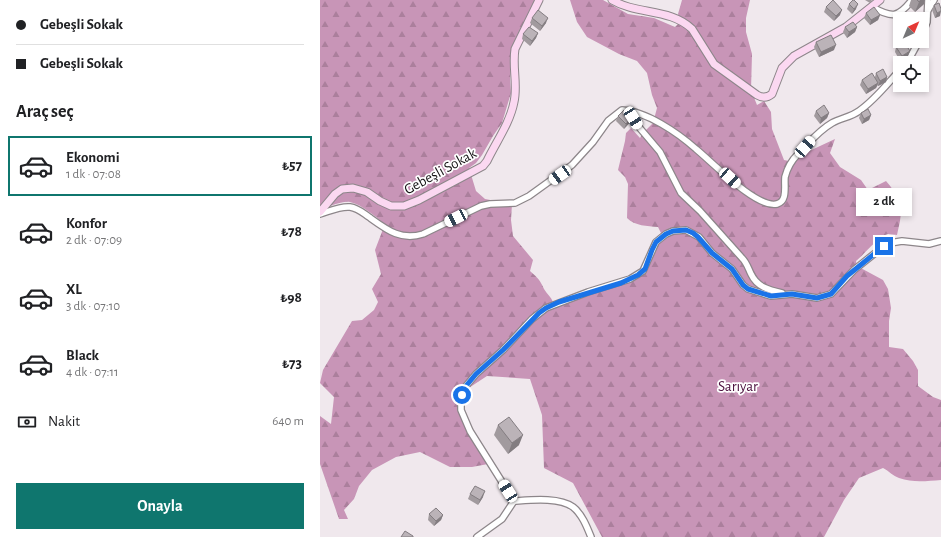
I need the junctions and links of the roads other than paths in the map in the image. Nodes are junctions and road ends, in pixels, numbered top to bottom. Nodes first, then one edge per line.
1 (539, 0) edge
2 (612, 0) edge
3 (880, 0) edge
4 (912, 0) edge
5 (928, 0) edge
6 (934, 0) edge
7 (872, 7) junction
8 (928, 11) joint
9 (893, 77) edge
10 (628, 110) junction
11 (320, 213) edge
12 (941, 241) edge
13 (786, 294) junction
14 (514, 501) junction
15 (477, 537) edge
16 (591, 537) edge

1 - 11 street, Gebeşli Sokak
2 - 7 street
3 - 7 street
4 - 7 street
5 - 8 street
6 - 8 street
9 - 10 street
10 - 11 street, Gebeşli Sokak
10 - 13 street
12 - 13 street
13 - 14 street
14 - 15 street
14 - 16 street

